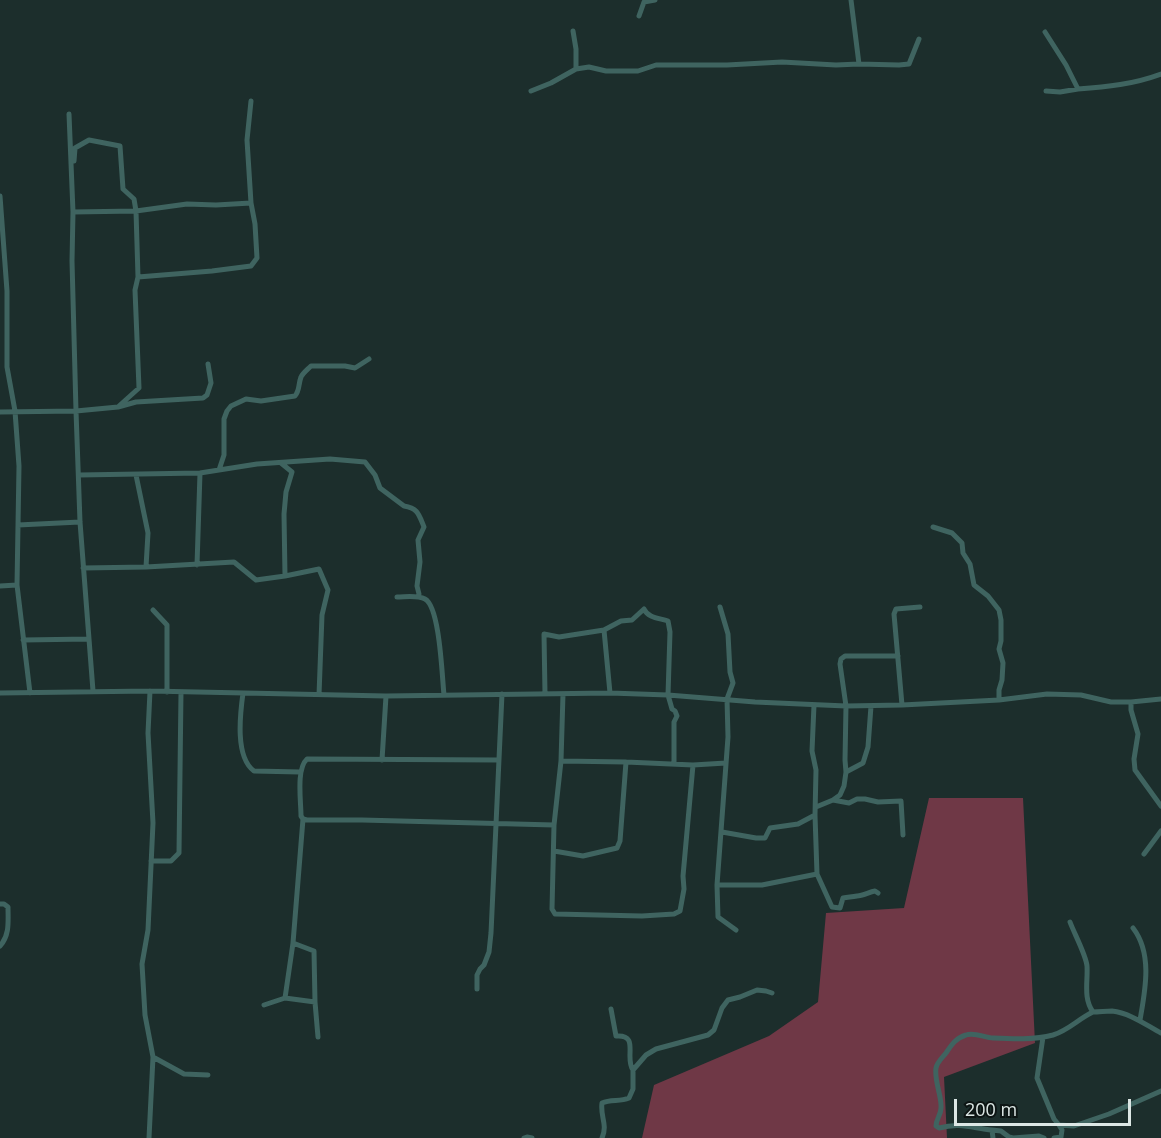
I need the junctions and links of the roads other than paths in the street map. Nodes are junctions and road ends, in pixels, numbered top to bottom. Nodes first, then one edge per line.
1 (655, 0) edge
2 (851, 0) edge
3 (639, 16) dead end
4 (573, 32) dead end
5 (1045, 32) dead end
6 (919, 39) dead end
7 (860, 64) junction
8 (576, 69) junction
9 (1161, 74) edge
10 (1078, 89) junction
11 (531, 91) dead end
12 (1046, 91) dead end
13 (251, 101) dead end
14 (69, 114) dead end
15 (72, 181) junction
16 (0, 196) edge
17 (251, 203) junction
18 (73, 212) junction
19 (136, 212) junction
20 (138, 277) junction
21 (369, 359) dead end
22 (208, 364) dead end
23 (118, 407) junction
24 (15, 411) junction
25 (76, 411) junction
26 (0, 412) edge
27 (280, 462) junction
28 (219, 470) junction
29 (200, 473) junction
30 (79, 475) junction
31 (136, 475) junction
32 (80, 522) junction
33 (18, 525) junction
34 (933, 527) dead end
35 (197, 565) junction
36 (146, 567) junction
37 (83, 568) junction
38 (285, 576) junction
39 (17, 585) junction
40 (0, 586) edge
41 (397, 597) dead end
42 (418, 597) junction
43 (920, 607) dead end
44 (720, 608) dead end
45 (153, 610) dead end
46 (604, 630) junction
47 (89, 639) junction
48 (23, 640) junction
49 (898, 656) junction
50 (93, 691) junction
51 (150, 691) junction
52 (167, 692) junction
53 (181, 692) junction
54 (0, 693) edge
55 (30, 693) junction
56 (243, 693) junction
57 (610, 693) junction
58 (502, 694) junction
59 (545, 694) junction
60 (563, 694) junction
61 (319, 695) junction
62 (444, 695) junction
63 (668, 695) junction
64 (386, 696) junction
65 (727, 699) junction
66 (1161, 699) edge
67 (999, 700) junction
68 (1131, 702) junction
69 (814, 705) junction
70 (902, 705) junction
71 (846, 706) junction
72 (871, 706) junction
73 (382, 760) junction
74 (499, 760) junction
75 (561, 761) junction
76 (626, 762) junction
77 (726, 763) junction
78 (674, 764) junction
79 (693, 765) junction
80 (300, 772) junction
81 (846, 772) junction
82 (833, 800) junction
83 (1161, 806) edge
84 (816, 807) junction
85 (815, 815) junction
86 (303, 819) junction
87 (495, 823) junction
88 (554, 825) junction
89 (1161, 831) edge
90 (722, 832) junction
91 (903, 835) dead end
92 (554, 851) junction
93 (1144, 854) dead end
94 (152, 861) junction
95 (817, 874) junction
96 (717, 885) junction
97 (878, 893) dead end
98 (0, 904) edge
99 (1070, 922) dead end
100 (1133, 928) dead end
101 (736, 930) dead end
102 (293, 943) junction
103 (0, 946) edge
104 (477, 989) dead end
105 (772, 993) dead end
106 (285, 998) junction
107 (315, 1002) junction
108 (264, 1005) dead end
109 (611, 1009) dead end
110 (1093, 1012) junction
111 (1140, 1020) junction
112 (1161, 1033) edge
113 (318, 1037) dead end
114 (1042, 1037) junction
115 (153, 1057) junction
116 (633, 1070) junction
117 (208, 1075) dead end
118 (1161, 1091) edge
119 (1059, 1125) junction
120 (992, 1130) junction
121 (149, 1138) edge
122 (524, 1138) edge
123 (532, 1138) edge
124 (602, 1138) edge
125 (993, 1138) edge
126 (1044, 1138) edge
127 (1054, 1138) edge

1 - 3 street
2 - 7 street
4 - 8 street
5 - 10 street
6 - 7 street
7 - 8 street
8 - 11 street
9 - 10 street
10 - 12 street
13 - 17 street
14 - 15 street
15 - 18 street
15 - 19 street
16 - 24 street
17 - 19 street
17 - 20 street
18 - 19 street
18 - 25 street
19 - 20 street
20 - 23 street
21 - 28 street
22 - 23 street
23 - 25 street
24 - 25 street
24 - 26 street
24 - 33 street
25 - 30 street
27 - 28 street
27 - 38 street
27 - 42 street
28 - 29 street
29 - 31 street
29 - 35 street
30 - 31 street
30 - 32 street
31 - 36 street
32 - 33 street
32 - 37 street
33 - 39 street
34 - 67 street
35 - 36 street
35 - 38 street
36 - 37 street
37 - 47 street
38 - 61 street
39 - 40 street
39 - 48 street
41 - 42 street
42 - 62 street
43 - 49 street
44 - 65 street
45 - 52 street
46 - 57 street
46 - 59 street
46 - 63 street
47 - 48 street
47 - 50 street
48 - 55 street
49 - 70 street
49 - 71 street
50 - 51 street
50 - 55 street
51 - 52 street
51 - 94 street
52 - 53 street
53 - 56 street
53 - 94 street
54 - 55 street
56 - 61 street
56 - 80 street
57 - 60 street
57 - 63 street
58 - 59 street
58 - 62 street
58 - 74 street
59 - 60 street
60 - 75 street
61 - 64 street
62 - 64 street
63 - 65 street
63 - 78 street
64 - 73 street
65 - 69 street
65 - 77 street
66 - 68 street
67 - 68 street
67 - 70 street
68 - 83 street
69 - 71 street
69 - 84 street
70 - 72 street
71 - 72 street
71 - 81 street
72 - 81 street
73 - 74 street
73 - 80 street
74 - 87 street
75 - 76 street
75 - 88 street
76 - 78 street
76 - 92 street
77 - 79 street
77 - 90 street
78 - 79 street
79 - 92 street
80 - 86 street
81 - 82 street
82 - 84 street
82 - 91 street
84 - 85 street
85 - 90 street
85 - 95 street
86 - 87 street
86 - 102 street
87 - 88 street
87 - 104 street
88 - 92 street
89 - 93 street
90 - 96 street
94 - 115 street
95 - 96 street
95 - 97 street
96 - 101 street
98 - 103 street
99 - 110 street
100 - 111 street
102 - 106 street
102 - 107 street
105 - 116 street
106 - 107 street
106 - 108 street
107 - 113 street
109 - 116 street
110 - 111 street
110 - 114 street
111 - 112 street
114 - 119 street
114 - 120 street
115 - 117 street
115 - 121 street
116 - 124 street
118 - 119 street
119 - 127 street
120 - 125 street
120 - 126 street
122 - 123 street

